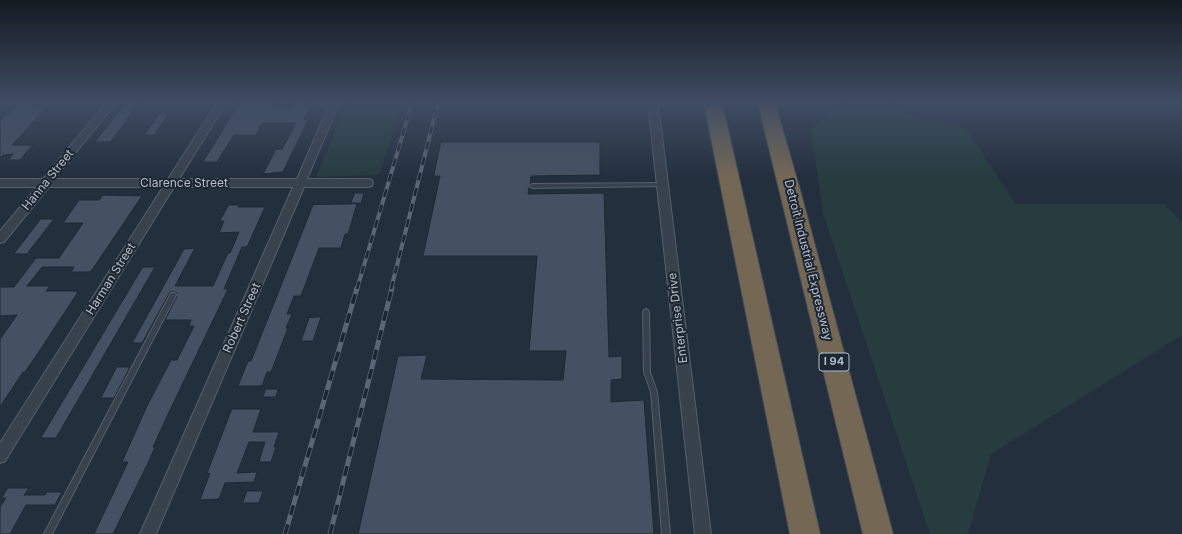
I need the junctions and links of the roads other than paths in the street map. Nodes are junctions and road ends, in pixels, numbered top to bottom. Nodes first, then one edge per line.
1 (90, 128) edge
2 (205, 128) edge
3 (324, 128) edge
4 (657, 128) edge
5 (713, 128) edge
6 (718, 128) edge
7 (773, 128) edge
8 (0, 183) edge
9 (46, 183) junction
10 (171, 183) junction
11 (301, 183) junction
12 (368, 183) dead end
13 (663, 185) junction
14 (532, 186) dead end
15 (738, 224) junction
16 (0, 239) edge
17 (173, 295) dead end
18 (646, 312) dead end
19 (0, 456) edge
20 (48, 534) edge
21 (148, 534) edge
22 (666, 534) edge
23 (703, 534) edge
24 (805, 534) edge
25 (878, 534) edge

1 - 9 street, Hanna Street
2 - 10 street, Harman Street
3 - 11 street, Robert Street
4 - 13 street, Enterprise Drive
5 - 15 highway
6 - 15 highway
7 - 25 highway, Detroit Industrial Expressway / I 94
8 - 9 street, Clarence Street
9 - 10 street, Clarence Street
9 - 16 street, Hanna Street
10 - 11 street, Clarence Street
10 - 19 street, Harman Street
11 - 12 street, Clarence Street
11 - 21 street, Robert Street
13 - 14 lane
13 - 23 street, Enterprise Drive
15 - 24 highway
17 - 20 lane
18 - 22 lane

